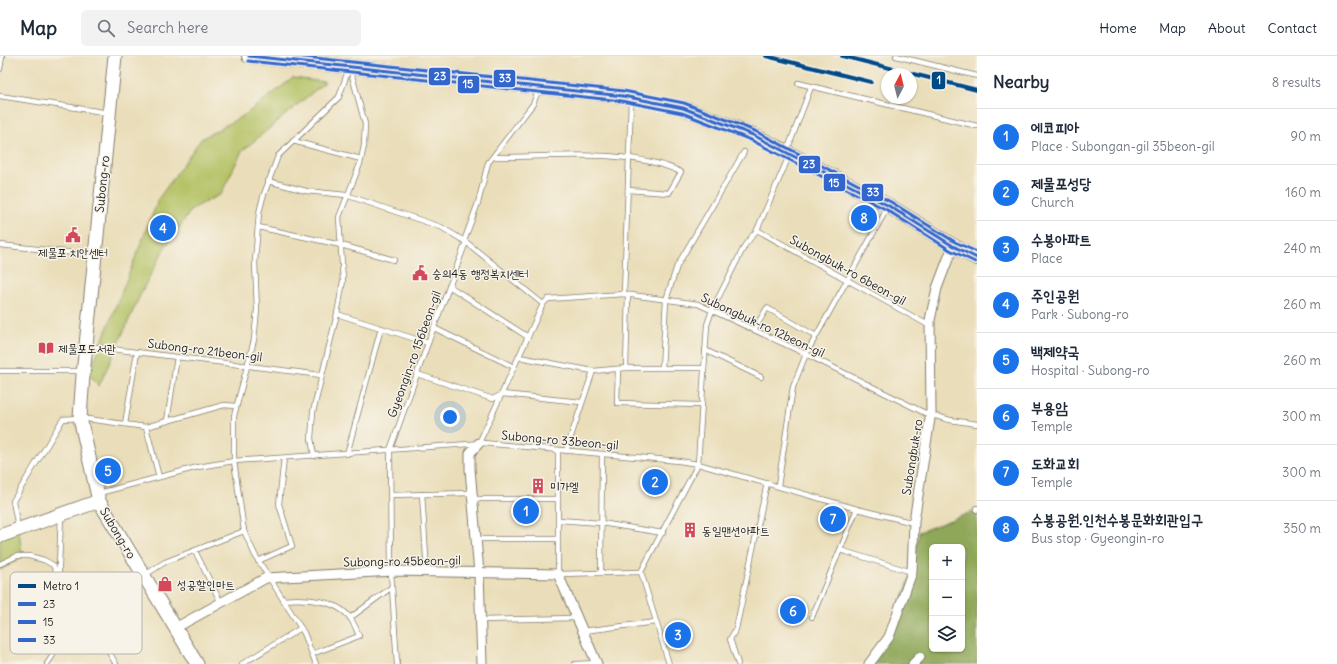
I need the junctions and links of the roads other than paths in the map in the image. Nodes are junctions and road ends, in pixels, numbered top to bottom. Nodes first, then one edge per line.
1 (2, 56) edge
2 (115, 56) edge
3 (249, 56) edge
4 (896, 56) edge
5 (350, 66) junction
6 (0, 69) edge
7 (977, 76) edge
8 (798, 83) dead end
9 (540, 87) junction
10 (811, 87) junction
11 (0, 96) edge
12 (631, 98) junction
13 (110, 113) junction
14 (977, 126) edge
15 (293, 141) junction
16 (744, 152) dead end
17 (788, 154) junction
18 (493, 157) junction
19 (630, 157) junction
20 (361, 159) junction
21 (268, 181) junction
22 (628, 190) junction
23 (346, 196) junction
24 (889, 206) junction
25 (258, 227) junction
26 (757, 230) junction
27 (465, 241) junction
28 (0, 245) edge
29 (341, 245) junction
30 (953, 246) junction
31 (95, 255) junction
32 (977, 258) edge
33 (394, 260) dead end
34 (846, 281) junction
35 (449, 286) junction
36 (626, 294) junction
37 (666, 300) junction
38 (544, 304) junction
39 (712, 310) junction
40 (337, 314) junction
41 (930, 326) junction
42 (381, 328) junction
43 (434, 328) junction
44 (754, 330) junction
45 (816, 336) junction
46 (528, 337) junction
47 (428, 342) junction
48 (86, 345) junction
49 (705, 350) junction
50 (137, 352) junction
51 (806, 354) junction
52 (177, 357) junction
53 (519, 357) junction
54 (248, 366) junction
55 (514, 367) junction
56 (618, 368) junction
57 (626, 368) junction
58 (662, 368) junction
59 (704, 368) junction
60 (0, 371) edge
61 (83, 371) junction
62 (593, 371) junction
63 (417, 374) junction
64 (321, 375) junction
65 (761, 377) dead end
66 (502, 394) junction
67 (581, 402) junction
68 (701, 405) junction
69 (236, 406) junction
70 (930, 416) junction
71 (80, 418) junction
72 (167, 421) junction
73 (125, 424) junction
74 (977, 424) edge
75 (146, 428) junction
76 (480, 443) junction
77 (390, 450) junction
78 (558, 450) junction
79 (566, 451) junction
80 (347, 454) junction
81 (602, 454) junction
82 (314, 456) junction
83 (284, 458) junction
84 (234, 461) junction
85 (698, 464) junction
86 (159, 477) junction
87 (767, 483) junction
88 (778, 486) junction
89 (422, 494) junction
90 (390, 495) junction
91 (472, 496) junction
92 (98, 498) junction
93 (558, 499) junction
94 (857, 509) junction
95 (61, 515) junction
96 (558, 520) junction
97 (601, 523) junction
98 (914, 523) junction
99 (19, 530) junction
100 (244, 531) junction
101 (663, 533) junction
102 (0, 536) edge
103 (476, 539) junction
104 (558, 540) junction
105 (840, 550) junction
106 (195, 551) junction
107 (258, 561) junction
108 (0, 564) edge
109 (56, 572) edge
110 (59, 572) edge
111 (142, 572) edge
112 (392, 572) junction
113 (427, 572) junction
114 (641, 572) junction
115 (912, 572) junction
116 (142, 573) edge
117 (479, 573) junction
118 (601, 573) junction
119 (558, 574) junction
120 (144, 576) junction
121 (268, 578) junction
122 (392, 587) junction
123 (283, 600) junction
124 (221, 603) junction
125 (812, 617) dead end
126 (350, 618) junction
127 (577, 618) junction
128 (480, 620) junction
129 (656, 622) junction
130 (175, 628) junction
131 (301, 628) junction
132 (583, 631) junction
133 (53, 654) edge
134 (110, 654) edge
135 (312, 654) junction
136 (920, 657) dead end
137 (245, 663) edge
138 (597, 663) edge
139 (47, 664) edge
140 (116, 664) edge
141 (197, 664) edge
142 (316, 664) edge
143 (397, 664) edge
144 (482, 664) edge
145 (576, 664) edge
146 (669, 664) edge
147 (738, 664) edge
148 (869, 664) edge
149 (913, 664) edge

1 - 6 lane
2 - 13 street, Subong-ro
3 - 5 main road
4 - 7 lane
5 - 9 main road
5 - 15 lane
5 - 20 lane
8 - 10 lane
9 - 12 main road
9 - 18 lane, Gyeongin-ro 156beon-gil
10 - 14 lane
10 - 17 lane
11 - 13 lane
12 - 17 main road
12 - 19 lane
13 - 31 street, Subong-ro
15 - 20 lane
15 - 21 lane
16 - 37 lane
17 - 24 main road
17 - 26 lane
18 - 19 lane
18 - 27 lane, Gyeongin-ro 156beon-gil
19 - 22 lane
19 - 22 lane
20 - 23 lane
21 - 23 lane
21 - 25 lane
22 - 36 lane
23 - 27 lane
23 - 29 lane
24 - 30 main road
24 - 34 lane
25 - 29 lane
25 - 54 lane
26 - 34 lane, Subongbuk-ro 6beon-gil
26 - 39 lane
27 - 35 lane, Gyeongin-ro 156beon-gil
27 - 38 lane
28 - 31 lane
29 - 33 lane
29 - 40 lane
30 - 32 main road
30 - 41 street, Subongbuk-ro
31 - 48 street, Subong-ro
34 - 41 lane, Subongbuk-ro 6beon-gil
34 - 45 lane
35 - 43 lane, Gyeongin-ro 156beon-gil
35 - 46 lane
36 - 37 lane, Subongbuk-ro 12beon-gil
36 - 38 lane, Subongbuk-ro 12beon-gil
36 - 57 lane
37 - 39 lane, Subongbuk-ro 12beon-gil
37 - 58 lane
38 - 46 lane
39 - 44 lane, Subongbuk-ro 12beon-gil
39 - 49 lane
40 - 42 lane
40 - 64 lane
41 - 70 street, Subongbuk-ro
42 - 47 lane
42 - 80 lane
43 - 47 lane, Gyeongin-ro 156beon-gil
43 - 55 lane
44 - 45 lane
44 - 51 lane, Subongbuk-ro 12beon-gil
45 - 51 lane
46 - 53 lane
47 - 63 lane, Gyeongin-ro 156beon-gil
48 - 50 lane, Subong-ro 21beon-gil
48 - 61 street, Subong-ro
49 - 59 lane
49 - 65 lane
50 - 52 lane, Subong-ro 21beon-gil
50 - 73 lane
51 - 70 lane, Subongbuk-ro 12beon-gil
51 - 88 lane
52 - 54 lane, Subong-ro 21beon-gil
52 - 72 lane
53 - 55 lane
53 - 62 lane
54 - 64 lane, Subong-ro 21beon-gil
54 - 69 lane
55 - 66 lane
56 - 57 lane
56 - 62 lane
56 - 68 lane
57 - 58 lane
58 - 59 lane
59 - 68 lane
60 - 61 lane
61 - 71 street, Subong-ro
62 - 67 lane
63 - 66 lane
63 - 77 lane, Gyeongin-ro 156beon-gil
64 - 82 lane
66 - 67 lane
66 - 76 lane
67 - 79 lane
68 - 85 lane
69 - 72 lane
69 - 84 lane
70 - 74 lane, Subongbuk-ro 12beon-gil
70 - 98 street, Subongbuk-ro
71 - 73 lane
71 - 92 street, Subong-ro
71 - 99 lane
72 - 75 lane
73 - 75 lane
75 - 86 lane
76 - 77 lane, Subong-ro 33beon-gil
76 - 78 lane, Subong-ro 33beon-gil
76 - 91 street
77 - 80 lane, Subong-ro 33beon-gil
77 - 90 lane, Gyeongin-ro 156beon-gil
78 - 79 lane, Subong-ro 33beon-gil
78 - 93 lane
79 - 81 lane, Subong-ro 33beon-gil
80 - 82 lane, Subong-ro 33beon-gil
81 - 85 lane, Subong-ro 33beon-gil
81 - 97 lane
82 - 83 lane, Subong-ro 33beon-gil
83 - 84 lane, Subong-ro 33beon-gil
83 - 107 lane
84 - 86 lane, Subong-ro 33beon-gil
84 - 100 lane
85 - 87 lane, Subong-ro 33beon-gil
85 - 101 lane
86 - 92 lane, Subong-ro 33beon-gil
87 - 88 lane, Subong-ro 33beon-gil
87 - 147 lane
88 - 94 lane, Subong-ro 33beon-gil
89 - 90 lane
89 - 91 lane
89 - 113 lane
90 - 112 lane, Gyeongin-ro 156beon-gil
91 - 93 lane
91 - 103 street
92 - 95 street
92 - 111 street, Subong-ro
93 - 96 lane
94 - 98 lane, Subong-ro 33beon-gil
94 - 105 lane
95 - 99 street
95 - 110 lane
96 - 97 lane
96 - 104 lane
97 - 101 lane
97 - 118 lane
98 - 115 street, Subongbuk-ro
99 - 102 street
100 - 106 lane
100 - 107 lane
101 - 114 lane
103 - 104 lane
103 - 117 street
104 - 119 lane
105 - 115 lane
105 - 125 lane
106 - 120 lane
106 - 124 lane
107 - 121 lane
108 - 109 lane
112 - 113 street, Subong-ro 45beon-gil
112 - 121 street, Subong-ro 45beon-gil
112 - 122 lane, Gyeongin-ro 156beon-gil
113 - 117 street, Subong-ro 45beon-gil
114 - 118 lane, Subong-ro 45beon-gil
114 - 129 lane
115 - 148 street, Subongbuk-ro
116 - 120 street, Subong-ro
117 - 119 street, Subong-ro 45beon-gil
117 - 128 street
118 - 119 lane, Subong-ro 45beon-gil
119 - 127 street
120 - 130 street, Subong-ro
121 - 123 lane
121 - 124 street, Subong-ro 45beon-gil
122 - 126 lane
122 - 143 lane, Gyeongin-ro 156beon-gil
123 - 126 lane
123 - 131 lane
124 - 130 street, Subong-ro 45beon-gil
126 - 135 lane
127 - 128 lane
127 - 132 street
128 - 144 street
129 - 132 lane
129 - 146 lane
130 - 141 street, Subong-ro
131 - 135 lane
131 - 137 lane
132 - 138 street
133 - 139 lane
134 - 140 lane
135 - 142 lane
136 - 149 street
138 - 145 lane

